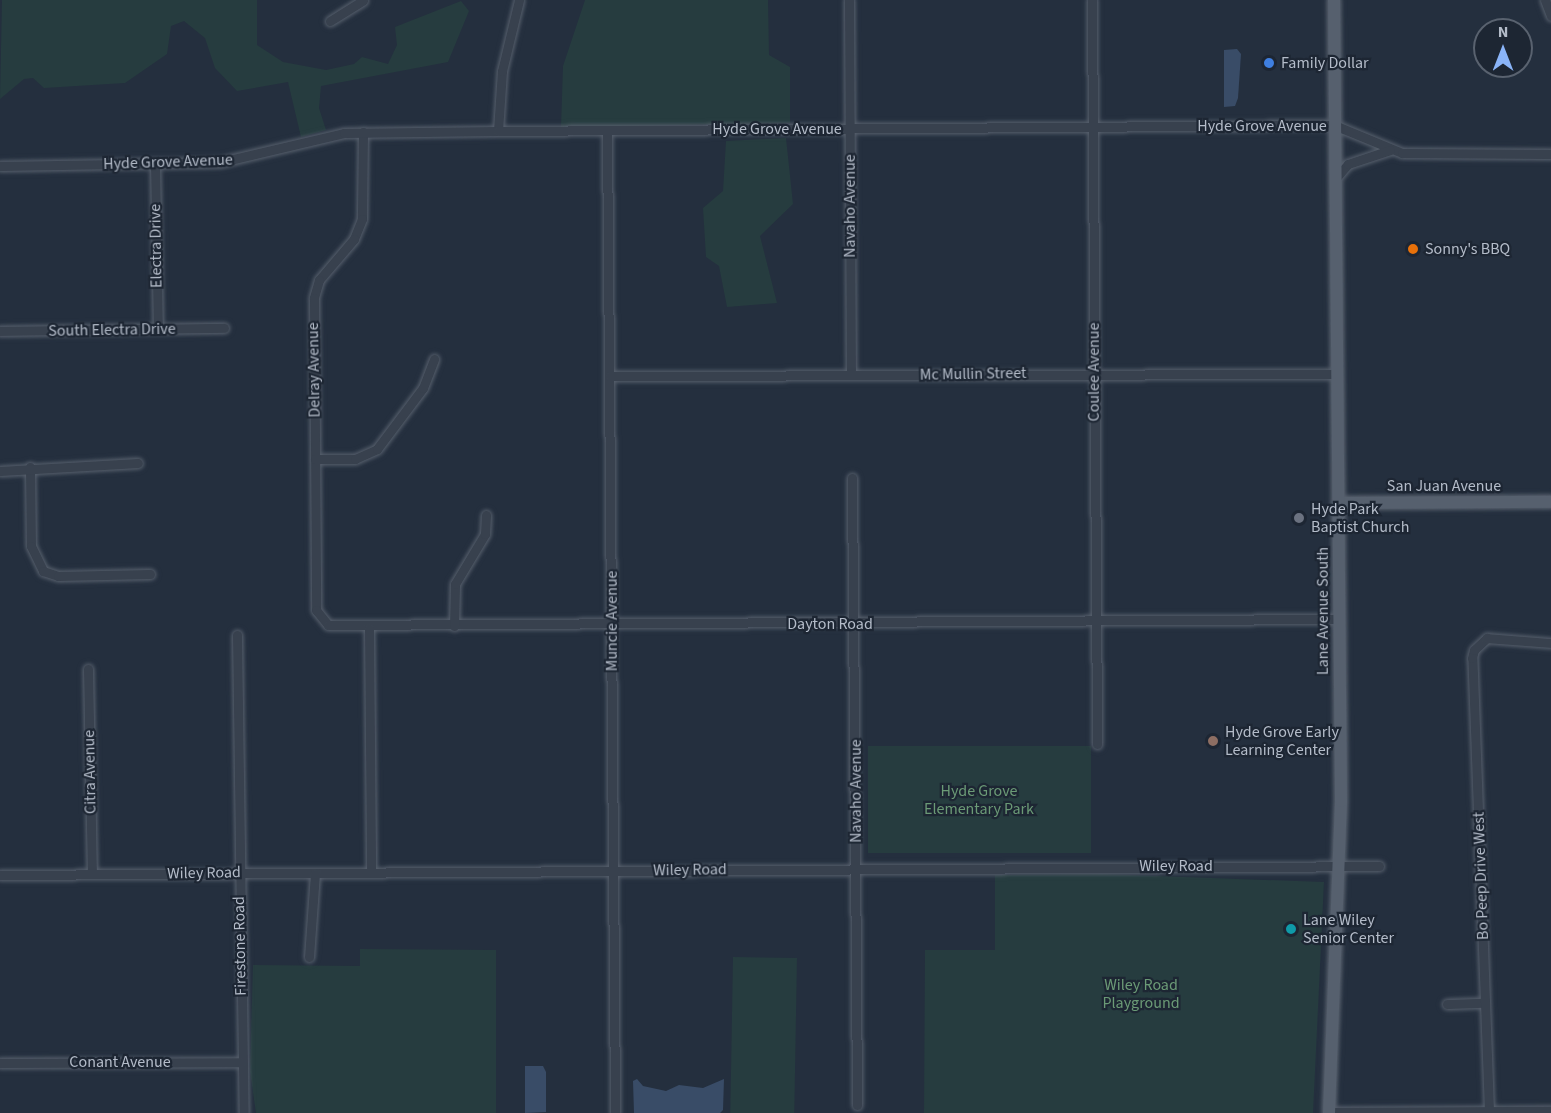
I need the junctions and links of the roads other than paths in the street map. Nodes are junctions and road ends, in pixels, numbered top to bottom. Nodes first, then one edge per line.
1 (363, 0) edge
2 (519, 0) edge
3 (849, 0) edge
4 (1092, 0) edge
5 (1334, 0) edge
6 (1545, 0) edge
7 (1551, 16) edge
8 (330, 21) dead end
9 (1334, 125) junction
10 (1092, 127) junction
11 (849, 128) junction
12 (607, 130) junction
13 (498, 131) junction
14 (363, 132) junction
15 (1390, 150) junction
16 (1551, 154) edge
17 (155, 164) junction
18 (0, 166) edge
19 (1335, 179) junction
20 (224, 328) dead end
21 (158, 329) junction
22 (0, 332) edge
23 (434, 359) dead end
24 (1094, 373) junction
25 (1337, 374) junction
26 (851, 375) junction
27 (610, 376) junction
28 (315, 459) junction
29 (138, 463) dead end
30 (30, 467) junction
31 (0, 471) edge
32 (852, 478) dead end
33 (1551, 502) edge
34 (1338, 503) junction
35 (486, 515) dead end
36 (150, 574) dead end
37 (1339, 619) junction
38 (322, 621) joint
39 (1096, 621) junction
40 (854, 624) junction
41 (612, 625) junction
42 (454, 626) junction
43 (369, 628) junction
44 (237, 635) dead end
45 (1551, 643) edge
46 (88, 669) dead end
47 (1097, 744) dead end
48 (1340, 865) junction
49 (1379, 866) dead end
50 (856, 868) junction
51 (613, 871) junction
52 (371, 872) junction
53 (239, 873) junction
54 (315, 873) junction
55 (92, 874) junction
56 (0, 875) edge
57 (309, 957) dead end
58 (1485, 1003) junction
59 (1447, 1004) dead end
60 (241, 1062) junction
61 (0, 1063) edge
62 (857, 1105) dead end
63 (1489, 1111) junction
64 (1551, 1111) edge
65 (1329, 1112) edge
66 (1445, 1112) edge
67 (244, 1113) edge
68 (615, 1113) edge

1 - 8 street
2 - 13 street
3 - 11 street, Navaho Avenue
4 - 10 street, Coulee Avenue
5 - 9 main road, Lane Avenue South
6 - 7 street
9 - 10 street, Hyde Grove Avenue
9 - 15 street, Hyde Grove Avenue
9 - 19 main road, Lane Avenue South
10 - 11 street, Hyde Grove Avenue
10 - 24 street, Coulee Avenue
11 - 12 street, Hyde Grove Avenue
11 - 26 street, Navaho Avenue
12 - 13 street, Hyde Grove Avenue
12 - 27 street, Muncie Avenue
13 - 14 street, Hyde Grove Avenue
14 - 17 street, Hyde Grove Avenue
14 - 28 street, Delray Avenue
15 - 16 street, Hyde Grove Avenue
15 - 19 street
17 - 18 street, Hyde Grove Avenue
17 - 21 street, Electra Drive
19 - 25 main road, Lane Avenue South
20 - 21 street, South Electra Drive
21 - 22 street, South Electra Drive
23 - 28 street
24 - 25 street, Mc Mullin Street
24 - 26 street, Mc Mullin Street
24 - 39 street, Coulee Avenue
25 - 34 main road, Lane Avenue South
26 - 27 street, Mc Mullin Street
27 - 41 street, Muncie Avenue
28 - 38 street, Delray Avenue
29 - 30 street
30 - 31 street
30 - 36 street
32 - 40 street, Navaho Avenue
33 - 34 main road, San Juan Avenue
34 - 37 main road, Lane Avenue South
35 - 42 street
37 - 39 street, Dayton Road
37 - 48 main road, Lane Avenue South
38 - 43 street, Dayton Road
39 - 40 street, Dayton Road
39 - 47 street, Coulee Avenue
40 - 41 street, Dayton Road
40 - 50 street, Navaho Avenue
41 - 42 street, Dayton Road
41 - 51 street, Muncie Avenue
42 - 43 street, Dayton Road
43 - 52 street
44 - 53 street, Firestone Road
45 - 58 street, Bo Peep Drive West
46 - 55 street, Citra Avenue
48 - 49 street, Wiley Road
48 - 50 street, Wiley Road
48 - 65 main road, Lane Avenue South
50 - 51 street, Wiley Road
50 - 62 street, Navaho Avenue
51 - 52 street, Wiley Road
51 - 68 street, Muncie Avenue
52 - 54 street, Wiley Road
53 - 54 street, Wiley Road
53 - 55 street, Wiley Road
53 - 60 street, Firestone Road
54 - 57 street
55 - 56 street, Wiley Road
58 - 59 street
58 - 63 street, Bo Peep Drive West
60 - 61 street, Conant Avenue
60 - 67 street, Firestone Road
63 - 64 street
63 - 66 street
65 - 66 street

